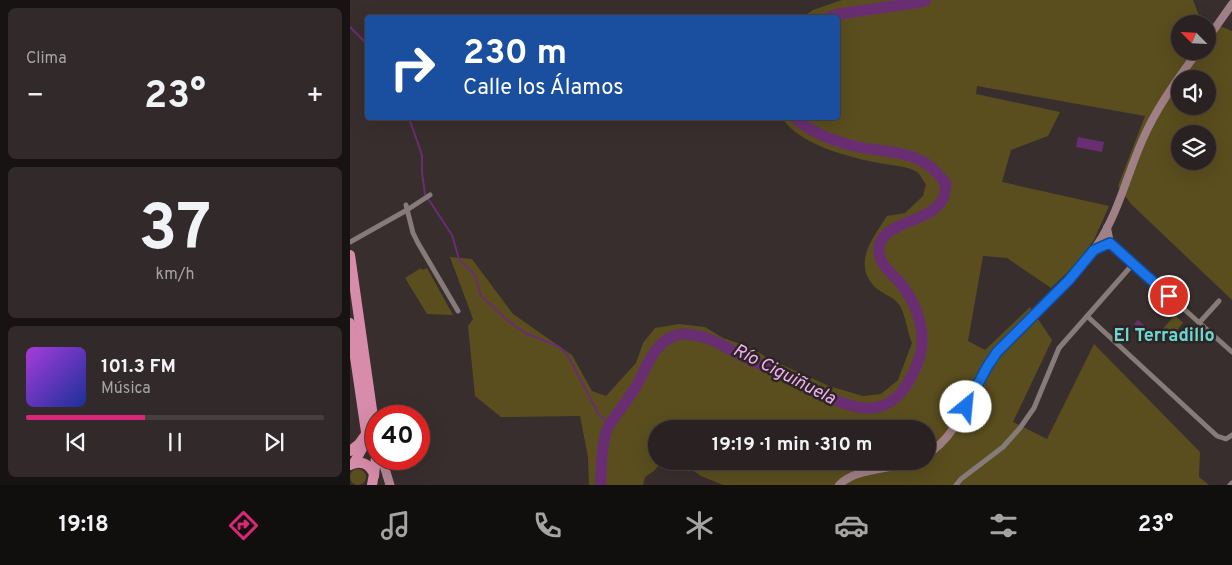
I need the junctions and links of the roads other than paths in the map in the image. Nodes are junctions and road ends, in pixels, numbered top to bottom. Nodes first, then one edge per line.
1 (1232, 4) edge
2 (1232, 13) edge
3 (1217, 25) joint
4 (1192, 60) edge
5 (430, 195) dead end
6 (407, 208) junction
7 (1107, 228) junction
8 (350, 242) edge
9 (1110, 243) junction
10 (1094, 250) junction
11 (350, 255) edge
12 (1133, 264) junction
13 (1219, 301) dead end
14 (458, 311) dead end
15 (1087, 316) junction
16 (1198, 323) junction
17 (350, 324) edge
18 (1232, 352) edge
19 (366, 405) edge
20 (368, 405) edge
21 (1232, 435) edge
22 (365, 440) edge
23 (365, 444) edge
24 (936, 448) edge
25 (350, 451) edge
26 (354, 463) edge
27 (385, 470) edge
28 (880, 470) edge
29 (374, 481) edge
30 (390, 485) edge
31 (838, 485) edge
32 (956, 485) edge

1 - 3 street
2 - 3 street
4 - 7 street
5 - 6 street
6 - 8 street
6 - 14 street
7 - 9 street
7 - 10 street
9 - 10 street
9 - 12 street
10 - 24 street
11 - 20 highway
12 - 15 street
12 - 16 street
13 - 16 street
15 - 21 street
15 - 32 street
16 - 18 street
17 - 19 highway
22 - 25 highway
23 - 26 highway
26 - 29 highway
27 - 30 main road
28 - 31 street

